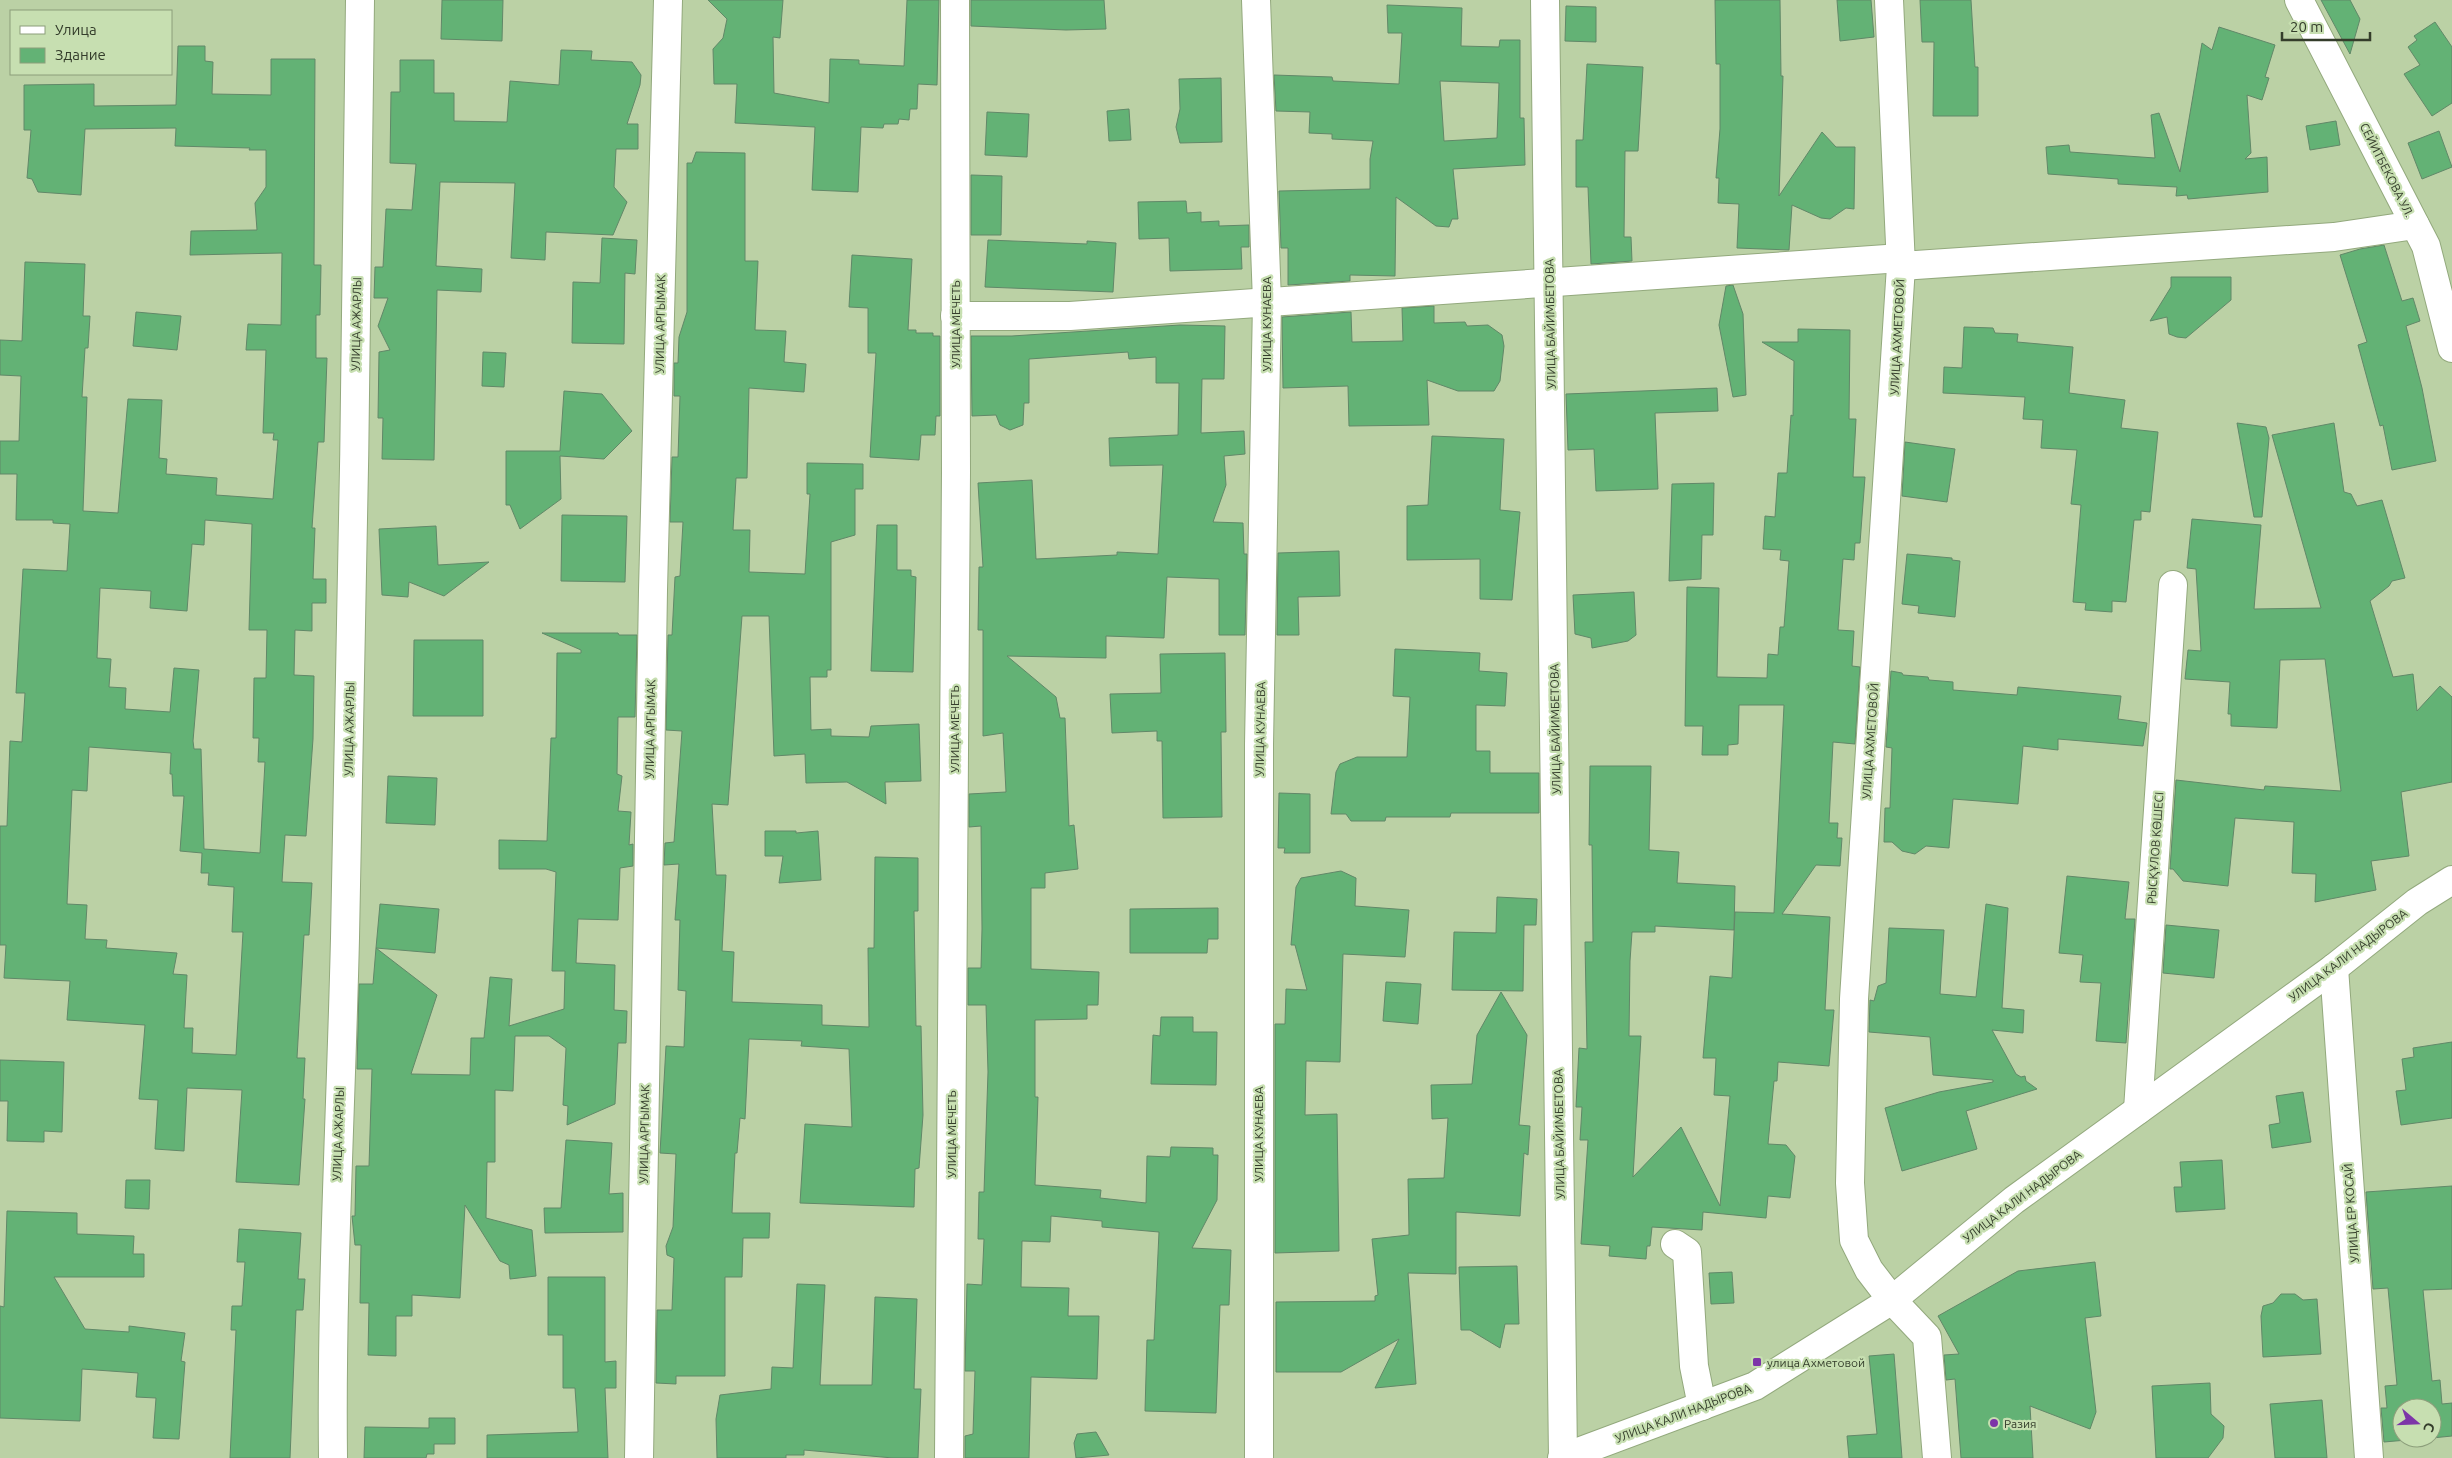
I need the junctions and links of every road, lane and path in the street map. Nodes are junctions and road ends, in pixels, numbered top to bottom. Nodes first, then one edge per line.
1 (360, 0) edge
2 (668, 0) edge
3 (955, 0) edge
4 (1256, 0) edge
5 (1545, 0) edge
6 (1889, 0) edge
7 (2299, 0) edge
8 (2415, 225) junction
9 (1901, 262) junction
10 (1550, 284) junction
11 (1267, 302) junction
12 (955, 316) junction
13 (2452, 348) edge
14 (2173, 585) dead end
15 (2452, 880) edge
16 (2334, 968) junction
17 (2138, 1110) junction
18 (1675, 1244) dead end
19 (1892, 1300) junction
20 (1702, 1406) junction
21 (334, 1458) edge
22 (639, 1458) edge
23 (949, 1458) edge
24 (1259, 1458) edge
25 (1563, 1458) edge
26 (1937, 1458) edge
27 (2369, 1458) edge

1 - 21 street, УЛИЦА АЖАРЛЫ
2 - 22 street, УЛИЦА АРГЫМАК
3 - 12 street, УЛИЦА МЕЧЕТЬ
4 - 11 street, УЛИЦА КУНАЕВА
5 - 10 street, УЛИЦА БАЙИМБЕТОВА
6 - 9 street, УЛИЦА АХМЕТОВОЙ
7 - 8 street, СЕЙИТБЕКОВА УЛ.
8 - 9 street
8 - 13 street, СЕЙИТБЕКОВА УЛ.
9 - 10 street
9 - 19 street, УЛИЦА АХМЕТОВОЙ
10 - 11 street
10 - 25 street, УЛИЦА БАЙИМБЕТОВА
11 - 12 street
11 - 24 street, УЛИЦА КУНАЕВА
12 - 23 street, УЛИЦА МЕЧЕТЬ
14 - 17 street, РЫСҚҰЛОВ КӨШЕСІ
15 - 16 street, УЛИЦА КАЛИ НАДЫРОВА
16 - 17 street, УЛИЦА КАЛИ НАДЫРОВА
16 - 27 street, УЛИЦА ЕР КОСАЙ
17 - 19 street, УЛИЦА КАЛИ НАДЫРОВА
18 - 20 street
19 - 20 street, УЛИЦА КАЛИ НАДЫРОВА
19 - 26 street, УЛИЦА АХМЕТОВОЙ
20 - 25 street, УЛИЦА КАЛИ НАДЫРОВА

